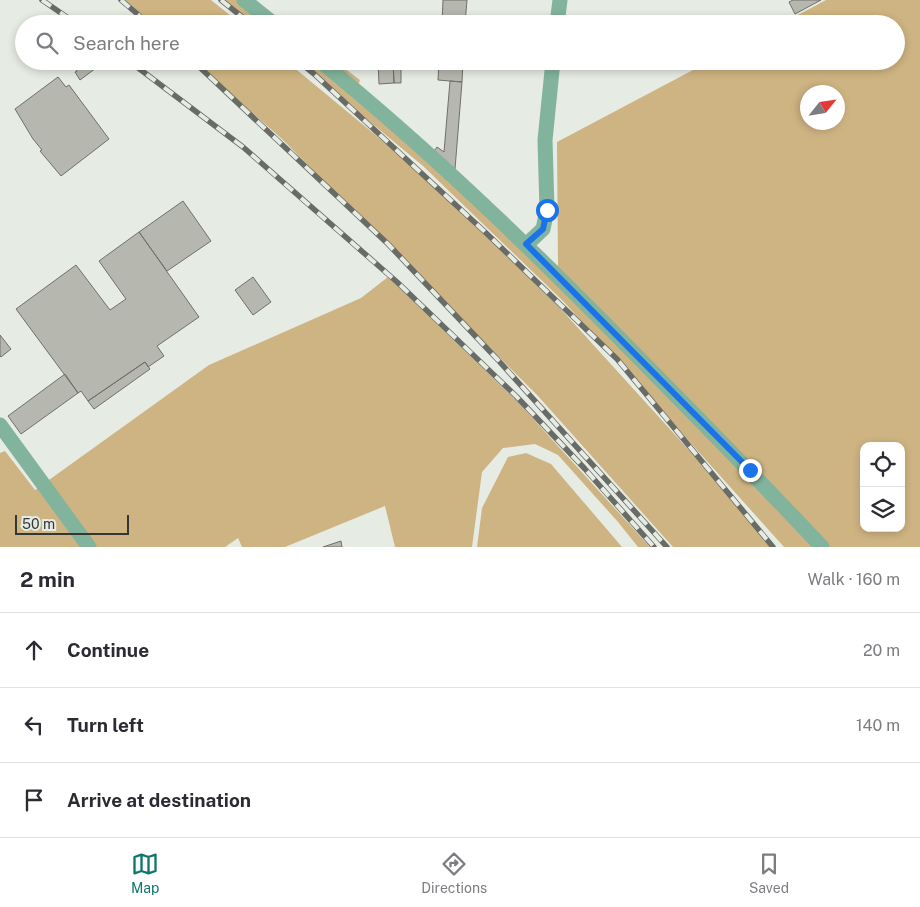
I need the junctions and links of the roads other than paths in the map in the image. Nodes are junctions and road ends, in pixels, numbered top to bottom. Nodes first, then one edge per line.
1 (244, 0) edge
2 (560, 0) edge
3 (263, 15) edge
4 (558, 15) edge
5 (331, 70) edge
6 (552, 70) edge
7 (526, 244) junction
8 (0, 425) edge
9 (89, 547) edge
10 (822, 547) edge

1 - 3 street
2 - 4 street
5 - 7 street
6 - 7 street
7 - 10 street
8 - 9 street

